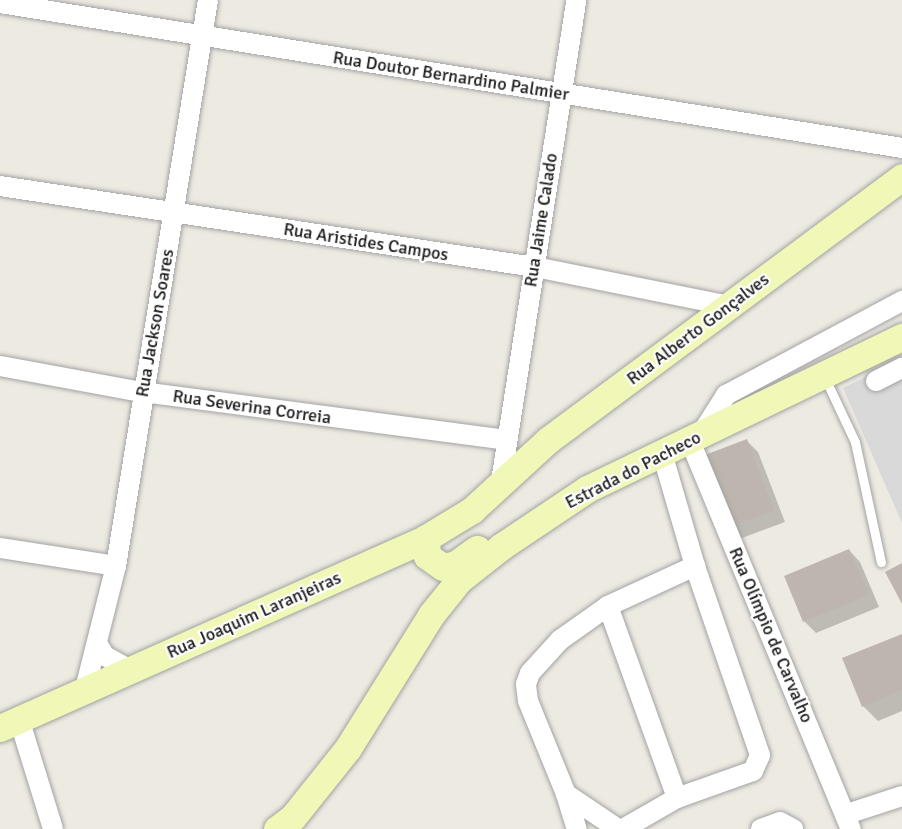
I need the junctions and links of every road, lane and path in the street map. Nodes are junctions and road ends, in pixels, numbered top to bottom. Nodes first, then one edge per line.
1 (208, 0) edge
2 (576, 0) edge
3 (0, 3) edge
4 (202, 35) junction
5 (560, 94) junction
6 (902, 148) edge
7 (902, 177) edge
8 (0, 186) edge
9 (175, 213) junction
10 (535, 267) junction
11 (902, 301) edge
12 (730, 306) junction
13 (902, 337) edge
14 (810, 350) junction
15 (0, 366) edge
16 (902, 368) edge
17 (823, 375) junction
18 (876, 381) dead end
19 (142, 392) junction
20 (695, 438) junction
21 (506, 440) junction
22 (662, 453) junction
23 (526, 462) junction
24 (500, 488) junction
25 (524, 528) junction
26 (426, 538) junction
27 (0, 548) edge
28 (397, 551) junction
29 (881, 562) dead end
30 (116, 566) junction
31 (695, 566) junction
32 (608, 606) junction
33 (430, 615) junction
34 (98, 645) junction
35 (129, 670) junction
36 (85, 689) junction
37 (9, 723) edge
38 (566, 794) junction
39 (902, 796) edge
40 (677, 798) junction
41 (849, 822) edge
42 (786, 825) edge
43 (53, 829) edge
44 (277, 829) edge
45 (577, 829) edge
46 (618, 829) edge
47 (624, 829) edge
48 (761, 829) edge

1 - 4 street, Rua Jackson Soares
2 - 5 street, Rua Jaime Calado
3 - 4 street, Rua Doutor Bernardino Palmier
4 - 5 street, Rua Doutor Bernardino Palmier
4 - 9 street, Rua Jackson Soares
5 - 6 street, Rua Doutor Bernardino Palmier
5 - 10 street, Rua Jaime Calado
7 - 12 main road, Rua Alberto Gonçalves
8 - 9 street, Rua Aristides Campos
9 - 10 street, Rua Aristides Campos
9 - 19 street, Rua Jackson Soares
10 - 12 street, Rua Aristides Campos
10 - 21 street, Rua Jaime Calado
11 - 14 street
12 - 23 main road, Rua Alberto Gonçalves
13 - 17 main road, Estrada do Pacheco
14 - 17 street
14 - 20 street
15 - 19 street, Rua Severina Correia
16 - 18 street
17 - 20 main road, Estrada do Pacheco
17 - 29 lane
19 - 21 street, Rua Severina Correia
19 - 30 street, Rua Jackson Soares
20 - 22 main road, Estrada do Pacheco
20 - 41 street, Rua Olímpio de Carvalho
21 - 23 street
21 - 24 street, Rua Jaime Calado
22 - 25 main road, Estrada do Pacheco
22 - 31 street
23 - 24 main road, Rua Alberto Gonçalves
24 - 26 main road, Rua Joaquim Laranjeiras
25 - 26 main road
25 - 33 main road, Estrada do Pacheco
26 - 28 main road, Rua Joaquim Laranjeiras
27 - 30 street
28 - 33 main road
28 - 35 main road, Rua Joaquim Laranjeiras
30 - 34 street, Rua Jackson Soares
31 - 32 street
31 - 40 street
32 - 38 street
32 - 40 street
33 - 44 main road, Estrada do Pacheco
34 - 35 street
34 - 36 street, Rua Jackson Soares
35 - 36 main road, Rua Joaquim Laranjeiras
36 - 37 main road, Rua Joaquim Laranjeiras
37 - 43 street
38 - 45 street
38 - 46 street
39 - 41 street
40 - 47 street
42 - 48 street

